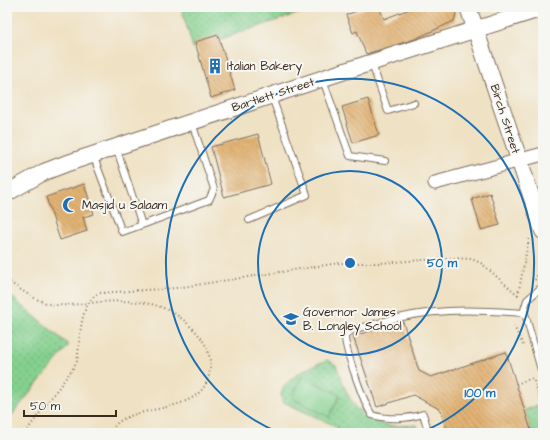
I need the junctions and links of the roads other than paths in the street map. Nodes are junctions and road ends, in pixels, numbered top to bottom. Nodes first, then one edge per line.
1 (468, 7) edge
2 (540, 8) edge
3 (475, 30) junction
4 (372, 62) junction
5 (322, 78) junction
6 (271, 95) junction
7 (414, 103) dead end
8 (192, 122) junction
9 (116, 147) junction
10 (543, 154) edge
11 (93, 155) junction
12 (385, 161) dead end
13 (519, 162) junction
14 (435, 183) dead end
15 (7, 192) edge
16 (249, 220) dead end
17 (142, 225) junction
18 (536, 234) edge
19 (543, 286) edge
20 (524, 313) junction
21 (543, 377) edge
22 (429, 433) edge

1 - 3 street, Birch Street
2 - 3 street, Bartlett Street
3 - 4 street, Bartlett Street
3 - 13 street, Birch Street
4 - 5 street, Bartlett Street
4 - 7 lane
5 - 6 street, Bartlett Street
5 - 12 lane
6 - 8 street, Bartlett Street
6 - 16 lane
8 - 9 street, Bartlett Street
8 - 17 lane
9 - 11 street, Bartlett Street
9 - 17 lane
10 - 13 street
11 - 15 street, Bartlett Street
11 - 17 lane
13 - 14 street
13 - 18 street, Birch Street
19 - 20 lane
20 - 21 lane
20 - 22 lane

